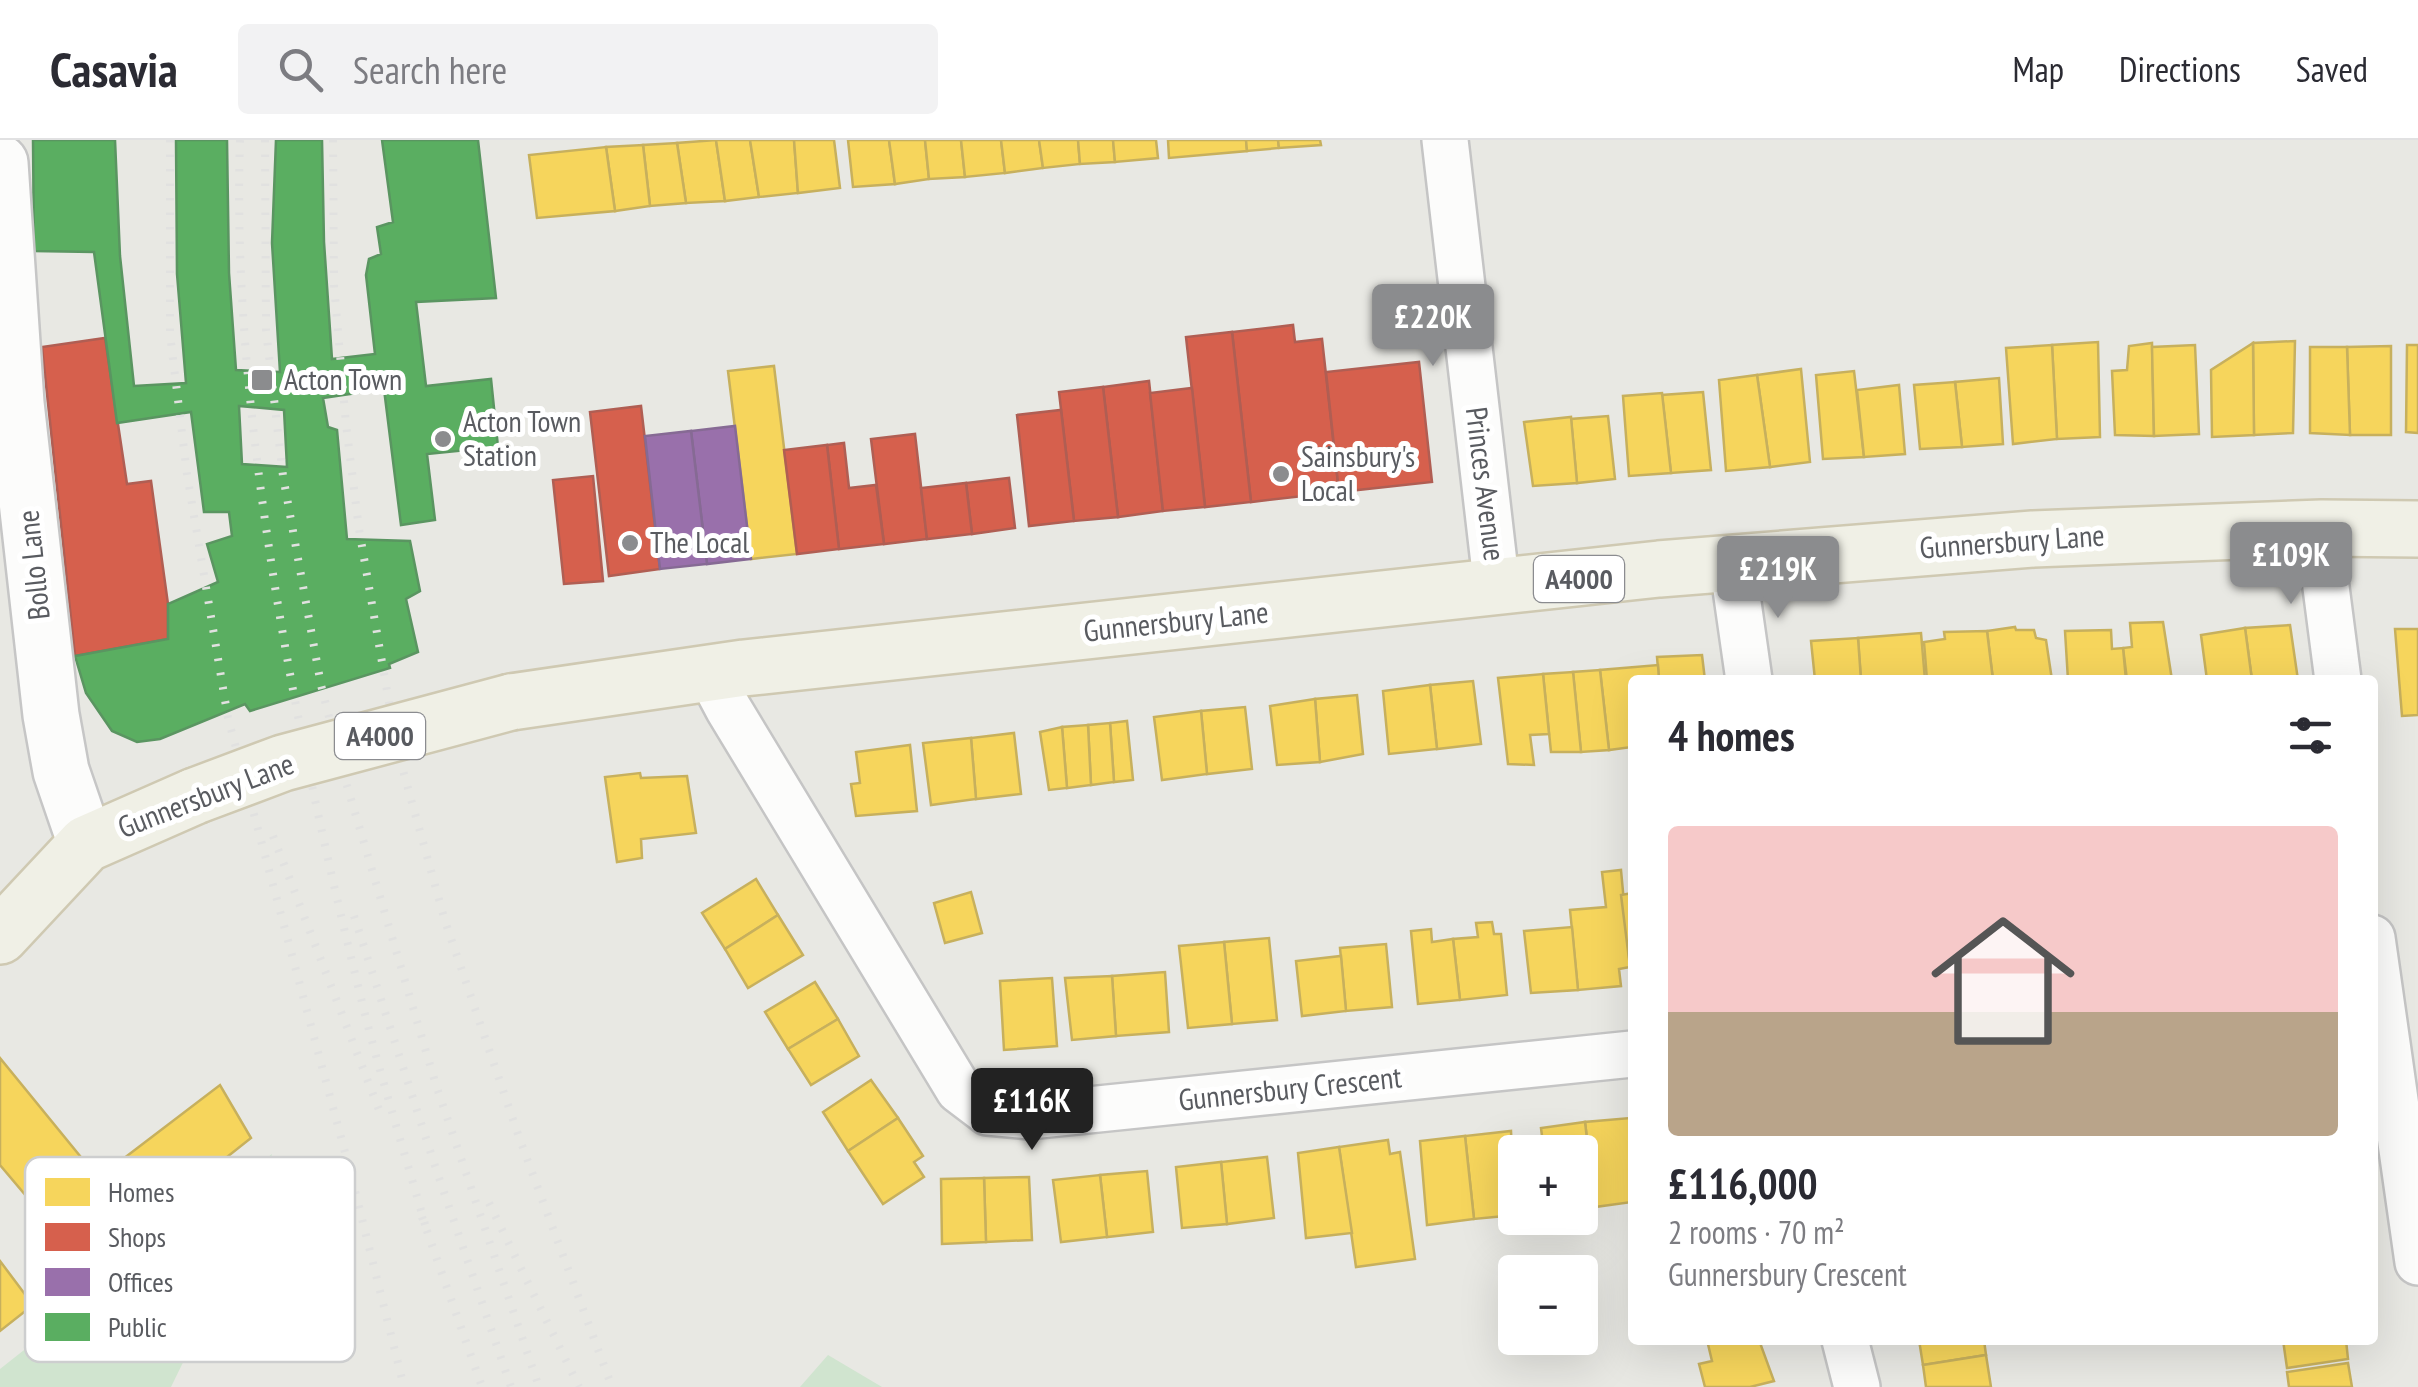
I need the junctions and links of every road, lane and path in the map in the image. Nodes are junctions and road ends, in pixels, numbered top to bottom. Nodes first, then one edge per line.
1 (1444, 140) edge
2 (0, 163) edge
3 (8, 404) edge
4 (2322, 528) junction
5 (2418, 530) edge
6 (1737, 563) junction
7 (1498, 588) junction
8 (710, 674) junction
9 (1748, 675) edge
10 (2337, 675) edge
11 (86, 844) junction
12 (0, 936) edge
13 (2378, 980) edge
14 (1628, 1054) edge
15 (2418, 1262) edge
16 (1847, 1345) edge
17 (1857, 1387) edge

1 - 7 street, Princes Avenue
2 - 3 street, Bollo Lane
3 - 11 street, Bollo Lane
4 - 5 main road, Gunnersbury Lane / A4000
4 - 6 main road, Gunnersbury Lane / A4000
4 - 10 street
6 - 7 main road, Gunnersbury Lane / A4000
6 - 9 street
7 - 8 main road, Gunnersbury Lane / A4000
8 - 11 main road, Gunnersbury Lane / A4000, bridge
8 - 14 street, Gunnersbury Crescent
11 - 12 main road, Gunnersbury Lane / A4000
13 - 15 street
16 - 17 street

